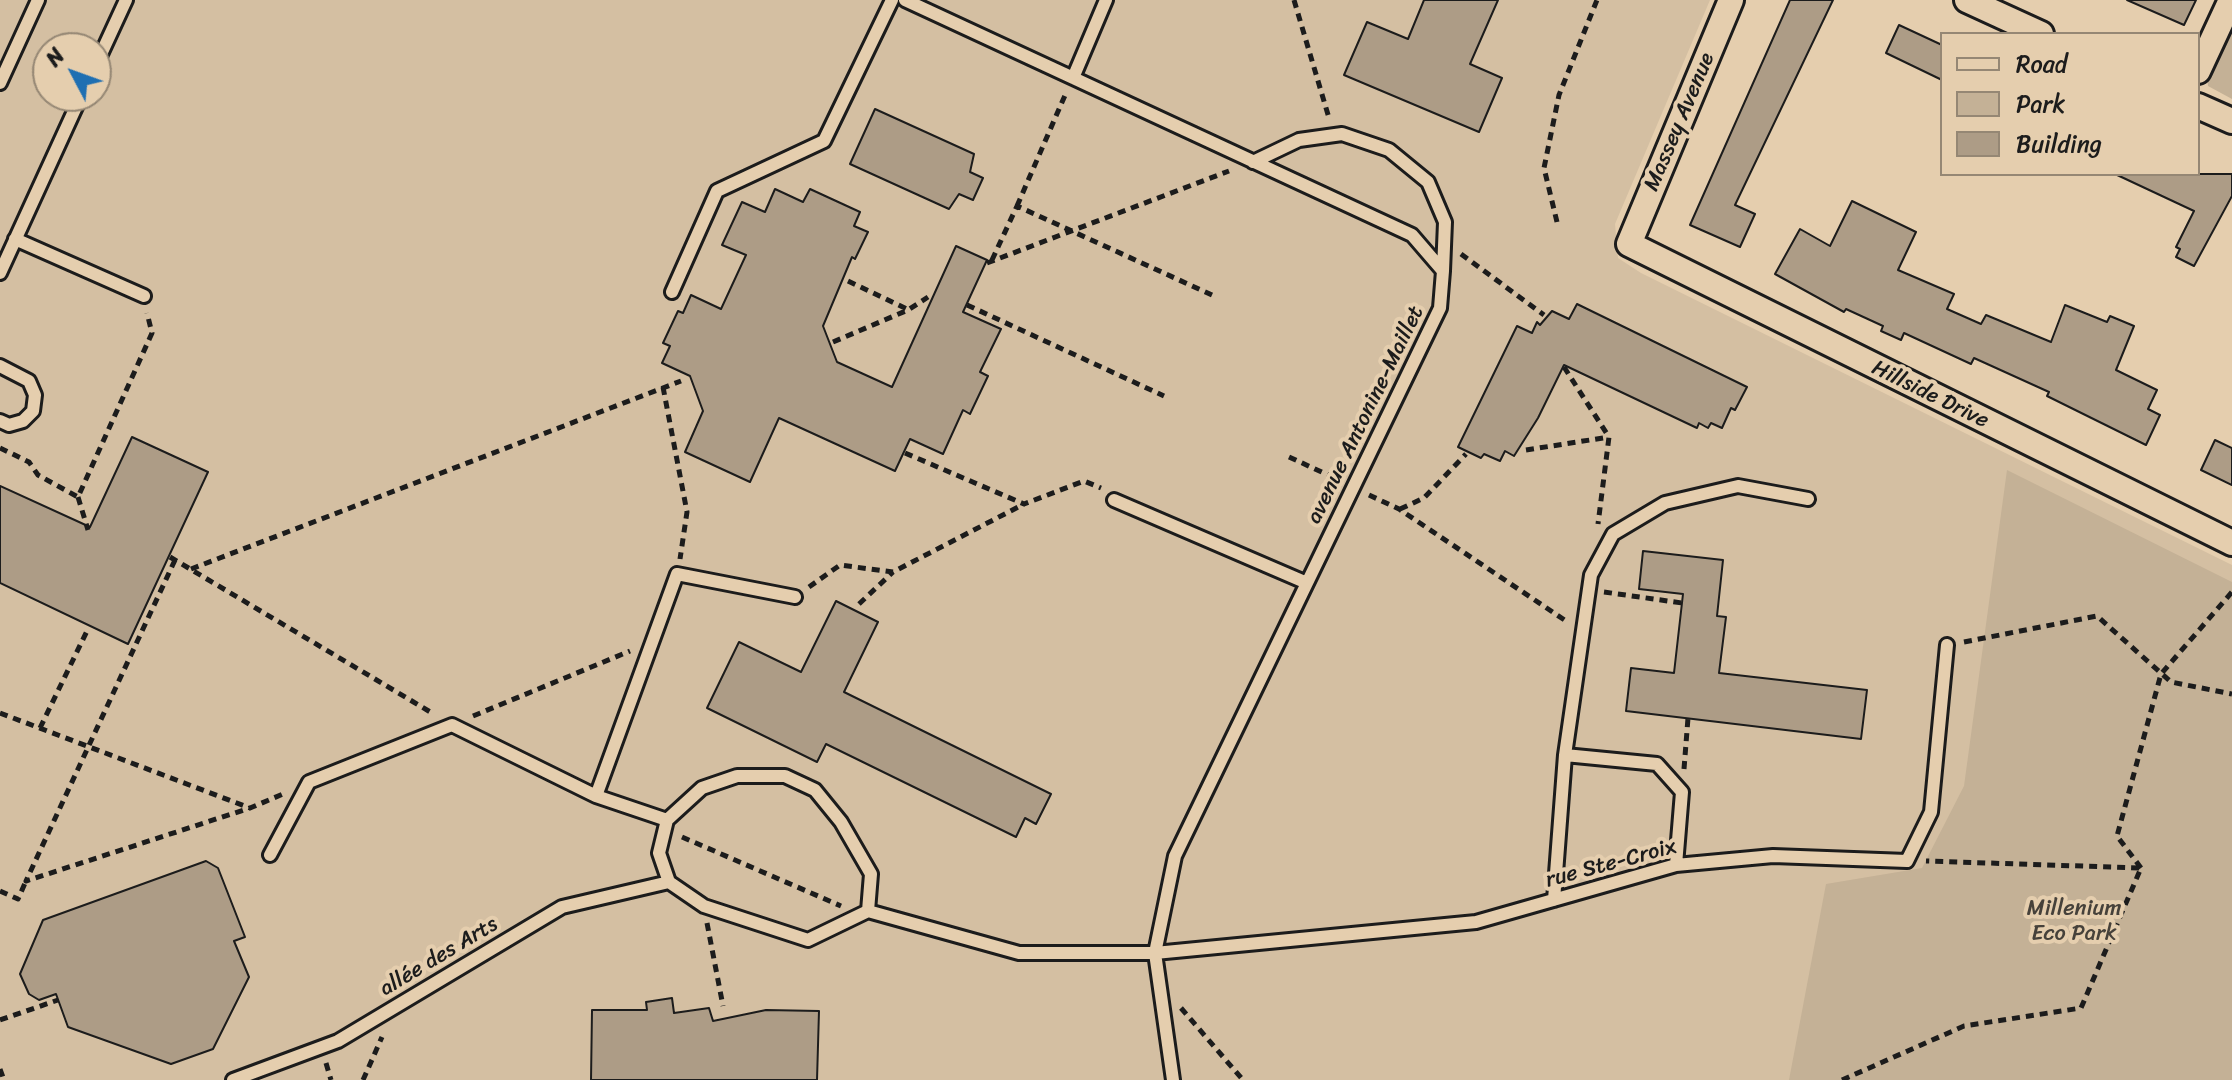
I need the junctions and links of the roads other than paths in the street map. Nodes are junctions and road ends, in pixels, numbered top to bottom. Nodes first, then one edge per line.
1 (38, 0) edge
2 (126, 0) edge
3 (892, 0) edge
4 (905, 0) edge
5 (1106, 0) edge
6 (1731, 0) edge
7 (1967, 0) edge
8 (2231, 0) edge
9 (111, 32) edge
10 (2037, 32) edge
11 (2200, 67) edge
12 (1073, 78) junction
13 (0, 83) edge
14 (2200, 107) edge
15 (74, 112) edge
16 (2232, 121) edge
17 (1253, 162) junction
18 (15, 239) junction
19 (1629, 244) joint
20 (1443, 271) junction
21 (0, 273) edge
22 (672, 292) dead end
23 (144, 296) road end
24 (0, 366) edge
25 (0, 421) edge
26 (1110, 495) road end
27 (1808, 499) dead end
28 (2232, 543) edge
29 (1307, 583) junction
30 (795, 597) road end
31 (1947, 645) road end
32 (1565, 755) junction
33 (596, 796) junction
34 (666, 825) junction
35 (270, 855) dead end
36 (1676, 865) junction
37 (669, 882) junction
38 (1554, 900) junction
39 (864, 913) junction
40 (1155, 953) junction
41 (233, 1080) edge
42 (1173, 1080) edge

1 - 13 lane
2 - 9 lane
3 - 22 lane
4 - 12 lane
5 - 12 lane
6 - 19 street, Massey Avenue
7 - 10 street
8 - 11 street
12 - 17 lane
14 - 16 street
15 - 18 lane
17 - 20 lane
17 - 20 lane, avenue Antonine-Maillet
18 - 21 lane
18 - 23 lane
19 - 28 street, Hillside Drive
20 - 29 lane, avenue Antonine-Maillet
24 - 25 lane
26 - 29 lane
27 - 32 lane
29 - 40 lane, avenue Antonine-Maillet
30 - 33 lane
31 - 36 lane, rue Ste-Croix
32 - 36 lane
32 - 38 lane
33 - 34 lane
33 - 35 lane
34 - 37 lane
34 - 39 lane
36 - 38 lane, rue Ste-Croix
37 - 39 lane
37 - 41 lane, allée des Arts
38 - 40 lane, rue Ste-Croix
39 - 40 lane, rue Ste-Croix
40 - 42 lane, avenue Antonine-Maillet

